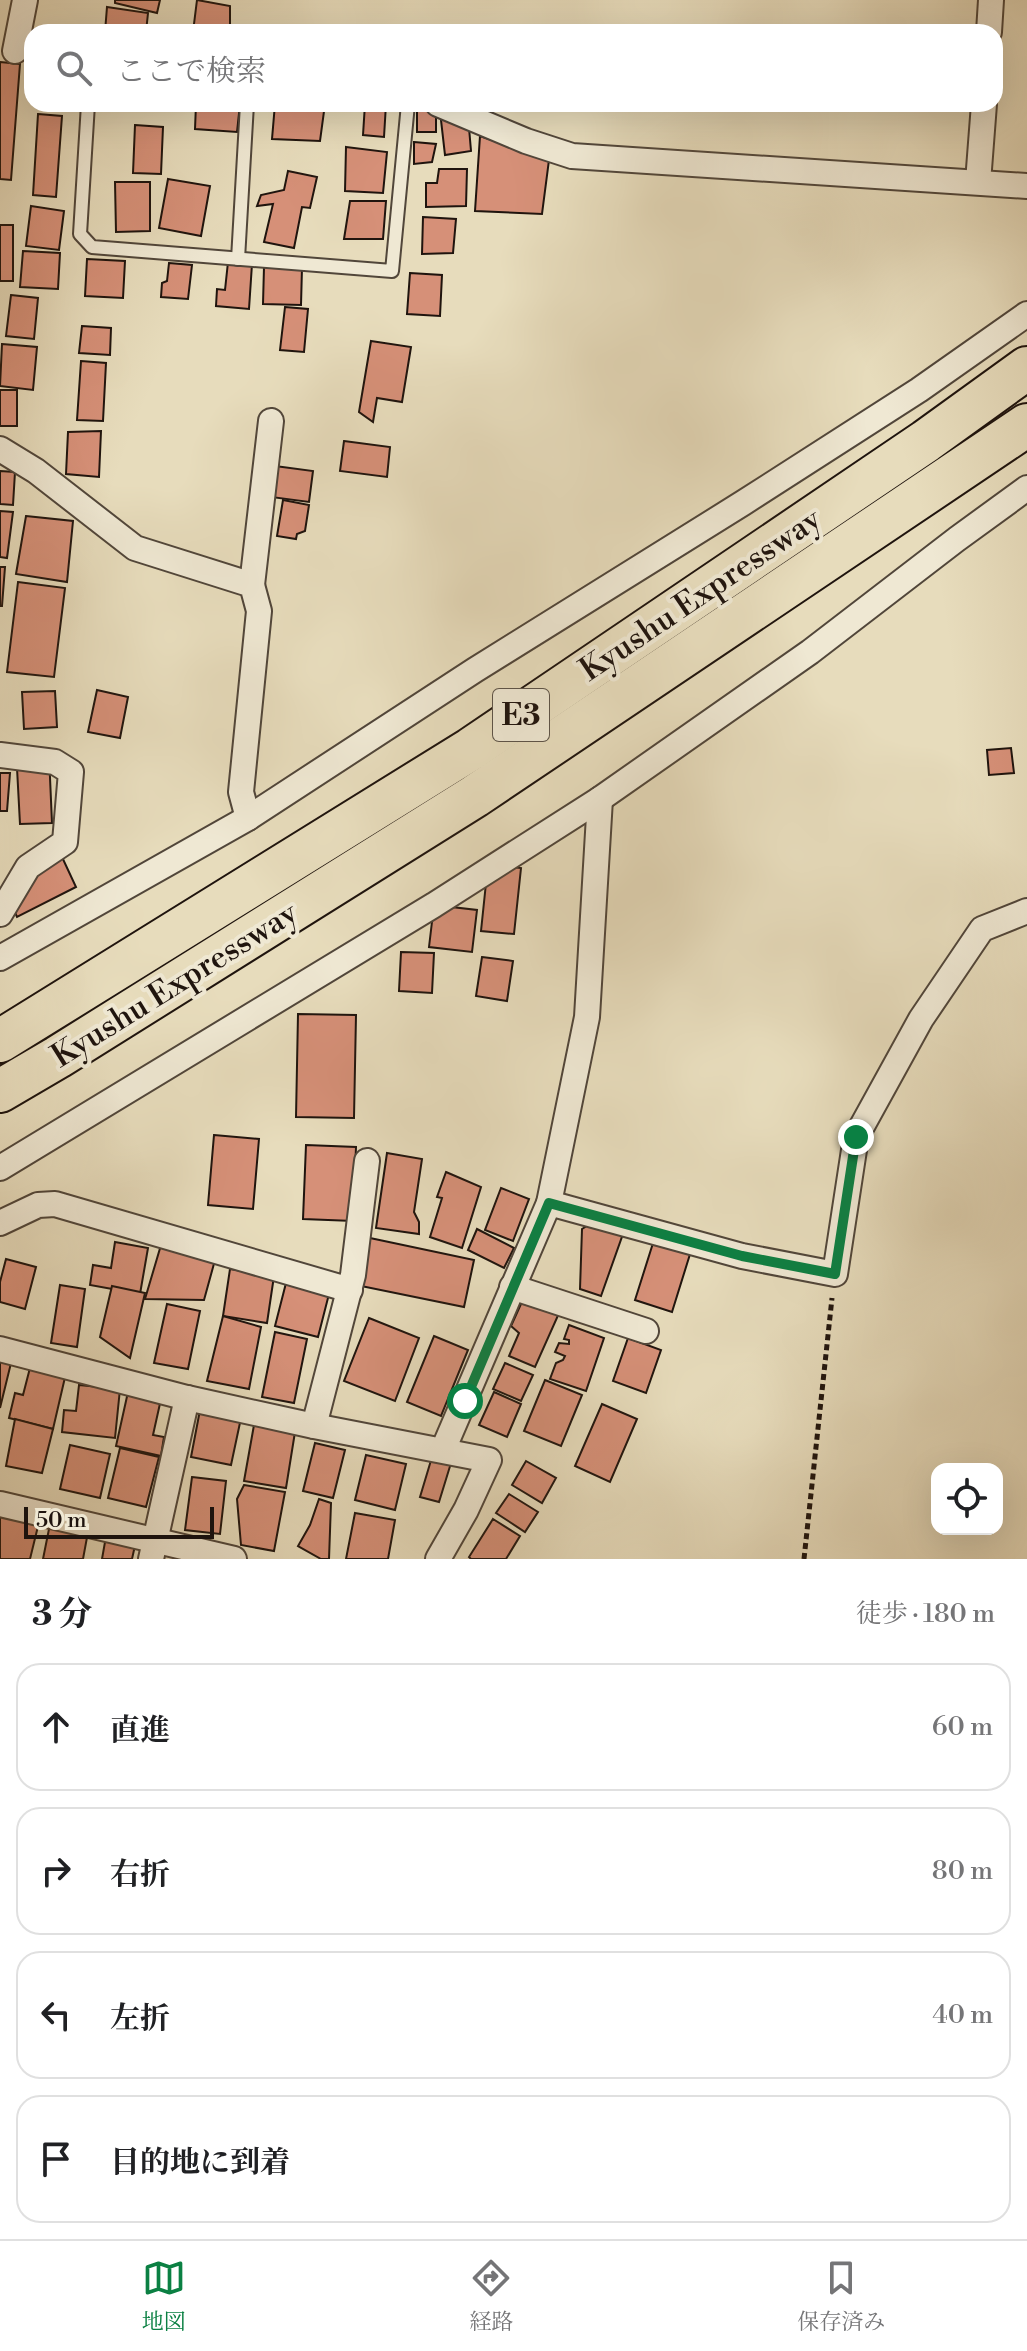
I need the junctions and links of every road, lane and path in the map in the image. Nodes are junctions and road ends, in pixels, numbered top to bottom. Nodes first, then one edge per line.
1 (25, 0) edge
2 (991, 0) edge
3 (990, 24) edge
4 (16, 52) edge
5 (88, 112) edge
6 (247, 112) edge
7 (407, 112) edge
8 (457, 112) edge
9 (983, 112) edge
10 (978, 182) junction
11 (1027, 186) edge
12 (238, 259) junction
13 (1027, 314) edge
14 (1027, 368) edge
15 (271, 421) dead end
16 (1027, 425) edge
17 (0, 449) edge
18 (1027, 488) edge
19 (252, 585) junction
20 (0, 755) edge
21 (600, 799) junction
22 (248, 818) junction
23 (1027, 911) edge
24 (0, 914) edge
25 (0, 928) edge
26 (7, 954) edge
27 (0, 1041) edge
28 (0, 1091) edge
29 (367, 1161) dead end
30 (0, 1168) edge
31 (549, 1203) junction
32 (0, 1223) edge
33 (835, 1274) junction
34 (512, 1287) junction
35 (350, 1290) junction
36 (646, 1331) dead end
37 (0, 1349) edge
38 (187, 1398) junction
39 (314, 1426) junction
40 (443, 1450) junction
41 (0, 1504) edge
42 (153, 1550) edge
43 (234, 1559) edge
44 (438, 1559) edge
45 (804, 1559) edge

1 - 4 street
2 - 3 street
5 - 12 lane
6 - 12 lane
7 - 12 lane
8 - 10 street
9 - 10 street
10 - 11 street
13 - 22 street
14 - 27 highway, Kyushu Expressway / E3
15 - 19 street
16 - 28 highway, Kyushu Expressway / E3
17 - 19 street
18 - 21 street
19 - 22 street
20 - 24 street
21 - 30 street
21 - 31 street
22 - 26 street
23 - 33 street
25 - 26 street
29 - 35 street
31 - 33 street
31 - 34 street
32 - 35 street
33 - 45 path
34 - 36 street
34 - 40 street
35 - 39 street
37 - 38 street
38 - 39 street
38 - 42 street
39 - 40 street
40 - 44 street
41 - 42 street
42 - 43 street

